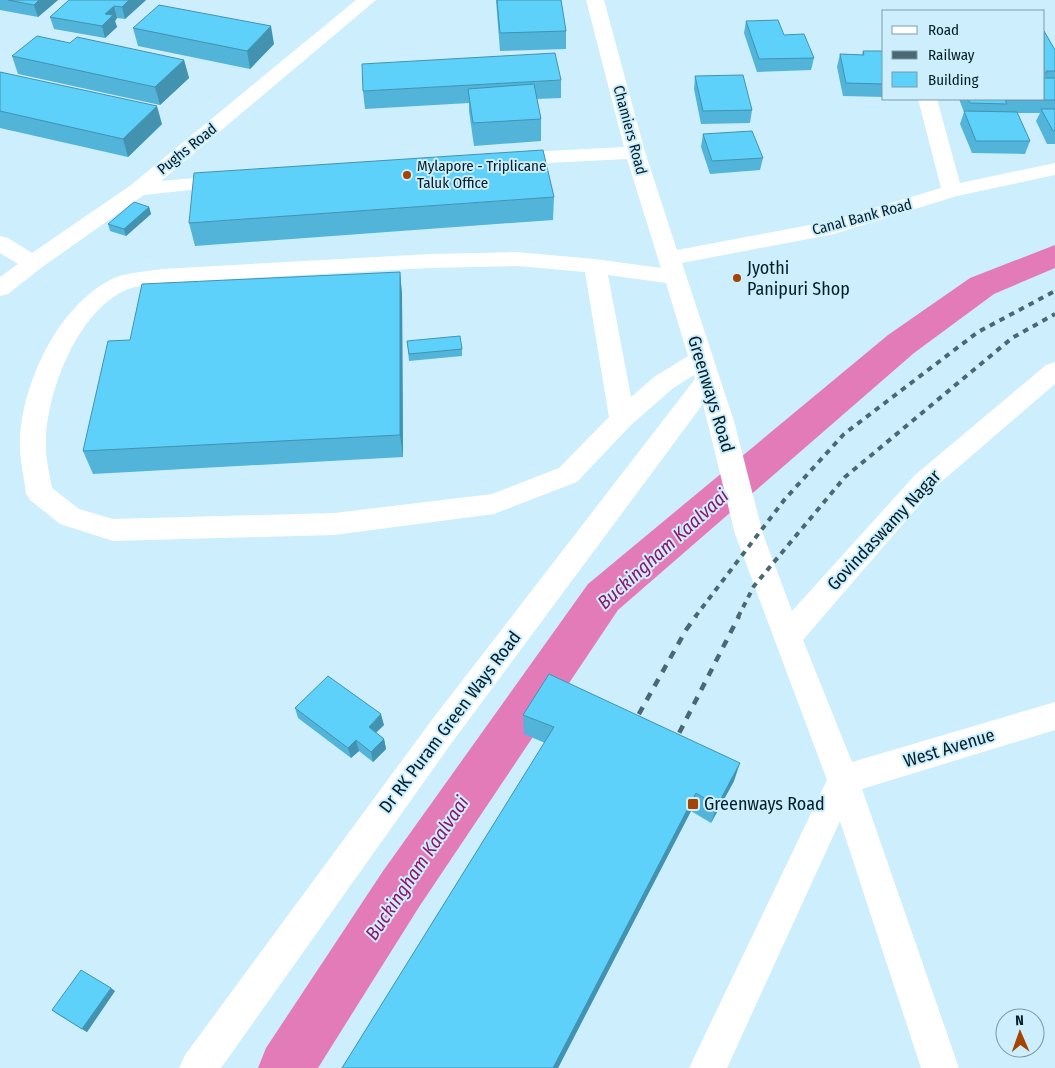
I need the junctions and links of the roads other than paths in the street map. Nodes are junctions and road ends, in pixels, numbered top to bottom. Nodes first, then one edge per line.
1 (367, 0) edge
2 (595, 0) edge
3 (927, 100) edge
4 (635, 152) junction
5 (490, 160) edge
6 (1055, 169) edge
7 (246, 179) edge
8 (138, 189) junction
9 (952, 191) junction
10 (0, 243) edge
11 (33, 263) junction
12 (595, 266) junction
13 (671, 268) junction
14 (0, 289) edge
15 (705, 369) junction
16 (1055, 371) edge
17 (622, 419) junction
18 (787, 637) junction
19 (1055, 716) edge
20 (843, 780) junction
21 (198, 1068) edge
22 (708, 1068) edge
23 (940, 1068) edge

1 - 8 street, Pughs Road
2 - 4 street, Chamiers Road
3 - 9 street
4 - 5 street
4 - 13 street, Chamiers Road
6 - 9 street, Canal Bank Road
7 - 8 street
8 - 11 street, Pughs Road
9 - 13 street, Canal Bank Road
10 - 11 street
11 - 14 street, Pughs Road
12 - 13 street, Canal Bank Road
12 - 17 street
12 - 17 street, Canal Bank Road
13 - 15 street, Greenways Road
15 - 17 street, Canal Bank Road
15 - 18 street, Greenways Road
15 - 21 street, Dr RK Puram Green Ways Road
16 - 18 street, Govindaswamy Nagar
18 - 20 street, Greenways Road
19 - 20 street, West Avenue
20 - 22 street
20 - 23 street, Greenways Road

